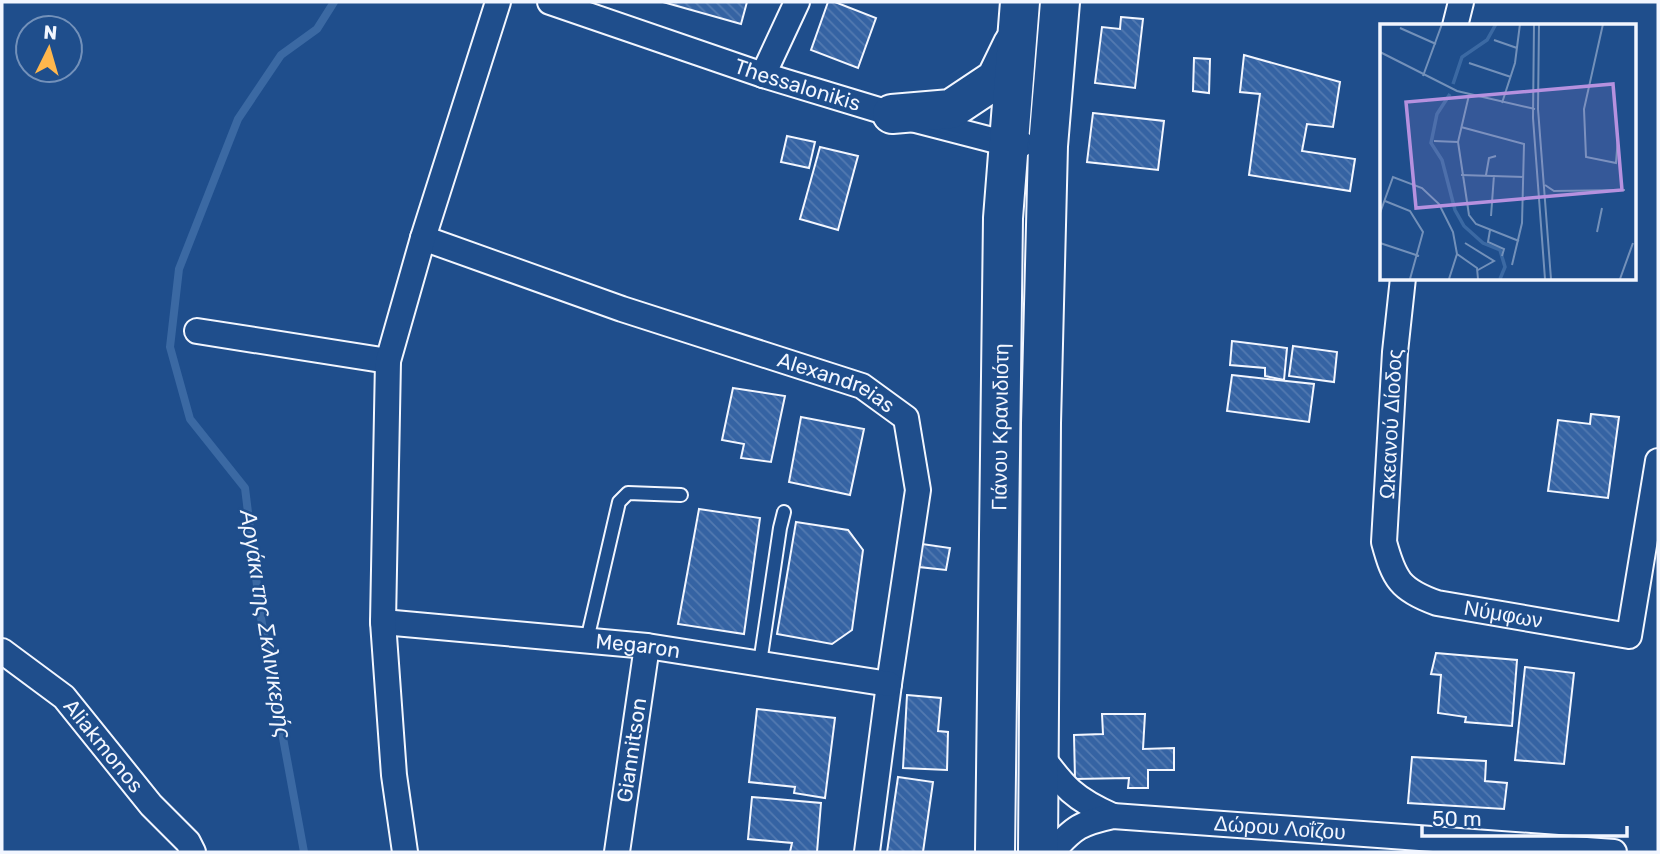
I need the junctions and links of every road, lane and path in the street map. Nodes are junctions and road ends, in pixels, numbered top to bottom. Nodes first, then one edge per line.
1 (498, 2) edge
2 (551, 2) edge
3 (797, 2) edge
4 (1060, 2) edge
5 (1461, 2) edge
6 (1019, 19) edge
7 (1456, 24) edge
8 (764, 75) junction
9 (892, 114) junction
10 (1008, 144) junction
11 (1048, 146) junction
12 (423, 238) junction
13 (1403, 280) edge
14 (197, 331) dead end
15 (388, 360) junction
16 (1658, 461) edge
17 (681, 495) dead end
18 (785, 512) dead end
19 (1391, 569) joint
20 (383, 622) junction
21 (587, 640) junction
22 (647, 646) junction
23 (2, 651) edge
24 (760, 663) junction
25 (888, 684) junction
26 (1040, 754) junction
27 (1113, 816) junction
28 (193, 852) edge
29 (405, 852) edge
30 (617, 852) edge
31 (867, 852) edge
32 (995, 852) edge
33 (1038, 852) edge
34 (1052, 852) edge
35 (1614, 852) edge

1 - 12 street
2 - 8 street, Thessalonikis
3 - 8 street
4 - 11 main road, Γιάνου Κρανιδιότη
5 - 7 street
6 - 9 main road
6 - 10 main road, Γιάνου Κρανιδιότη
8 - 9 street, Thessalonikis
9 - 10 street, Thessalonikis
10 - 11 street, Thessalonikis
10 - 32 main road, Γιάνου Κρανιδιότη
11 - 26 main road, Γιάνου Κρανιδιότη
12 - 15 street
12 - 25 street, Alexandreias
13 - 19 street, Ωκεανού Δίοδος
14 - 15 street
15 - 20 street
16 - 19 street, Νύμφων
17 - 21 lane
18 - 24 lane
20 - 21 street, Megaron
20 - 29 street
21 - 22 street, Megaron
22 - 24 street, Megaron
22 - 30 street, Giannitson
23 - 28 street, Aliakmonos
24 - 25 street, Megaron
25 - 31 street, Alexandreias
26 - 27 street, Δώρου Λοΐζου
26 - 33 main road, Γιάνου Κρανιδιότη
27 - 34 street, Δώρου Λοΐζου
27 - 35 street, Δώρου Λοΐζου

